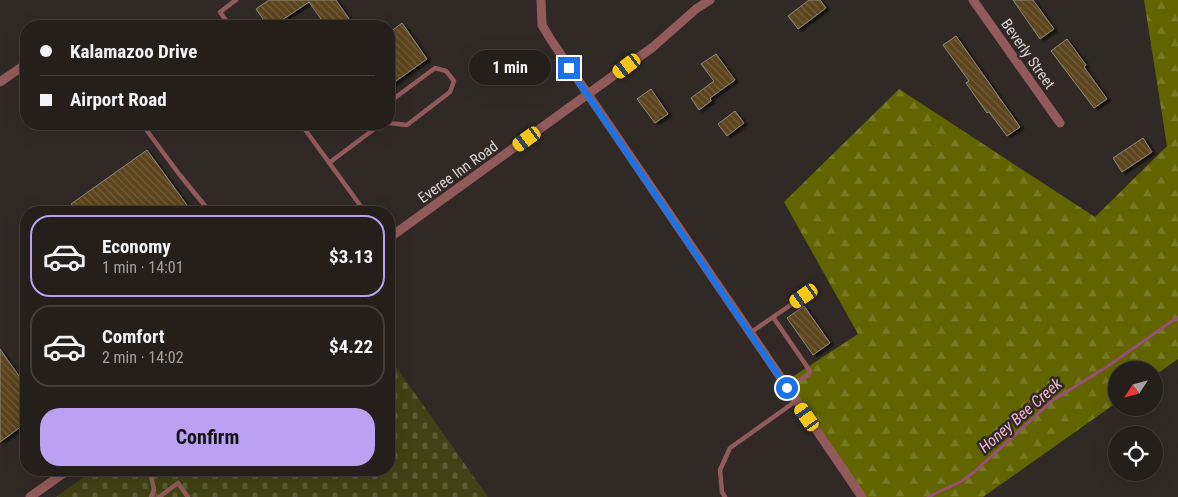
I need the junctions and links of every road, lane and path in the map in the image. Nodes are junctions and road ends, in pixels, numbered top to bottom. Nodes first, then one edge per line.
1 (236, 0) edge
2 (541, 0) edge
3 (710, 0) edge
4 (973, 0) edge
5 (226, 20) edge
6 (20, 68) edge
7 (0, 82) edge
8 (588, 95) junction
9 (395, 98) edge
10 (1060, 123) dead end
11 (395, 124) edge
12 (146, 130) edge
13 (305, 130) edge
14 (373, 130) edge
15 (329, 163) junction
16 (205, 206) edge
17 (361, 206) edge
18 (395, 234) edge
19 (804, 296) dead end
20 (773, 317) junction
21 (750, 333) junction
22 (787, 388) junction
23 (796, 402) junction
24 (60, 476) edge
25 (151, 476) edge
26 (155, 496) edge
27 (30, 497) edge
28 (188, 497) edge
29 (725, 497) edge
30 (862, 497) edge

1 - 5 lane
2 - 8 street
3 - 8 street, Everee Inn Road
4 - 10 street, Beverly Street
6 - 7 street
8 - 18 street, Everee Inn Road
8 - 21 street
9 - 11 lane
12 - 16 lane
13 - 15 lane
14 - 15 lane
15 - 17 lane
19 - 20 lane
20 - 21 lane
20 - 22 lane
21 - 22 street
22 - 23 street
23 - 29 lane
23 - 30 street
24 - 27 street
25 - 26 lane
26 - 28 lane

